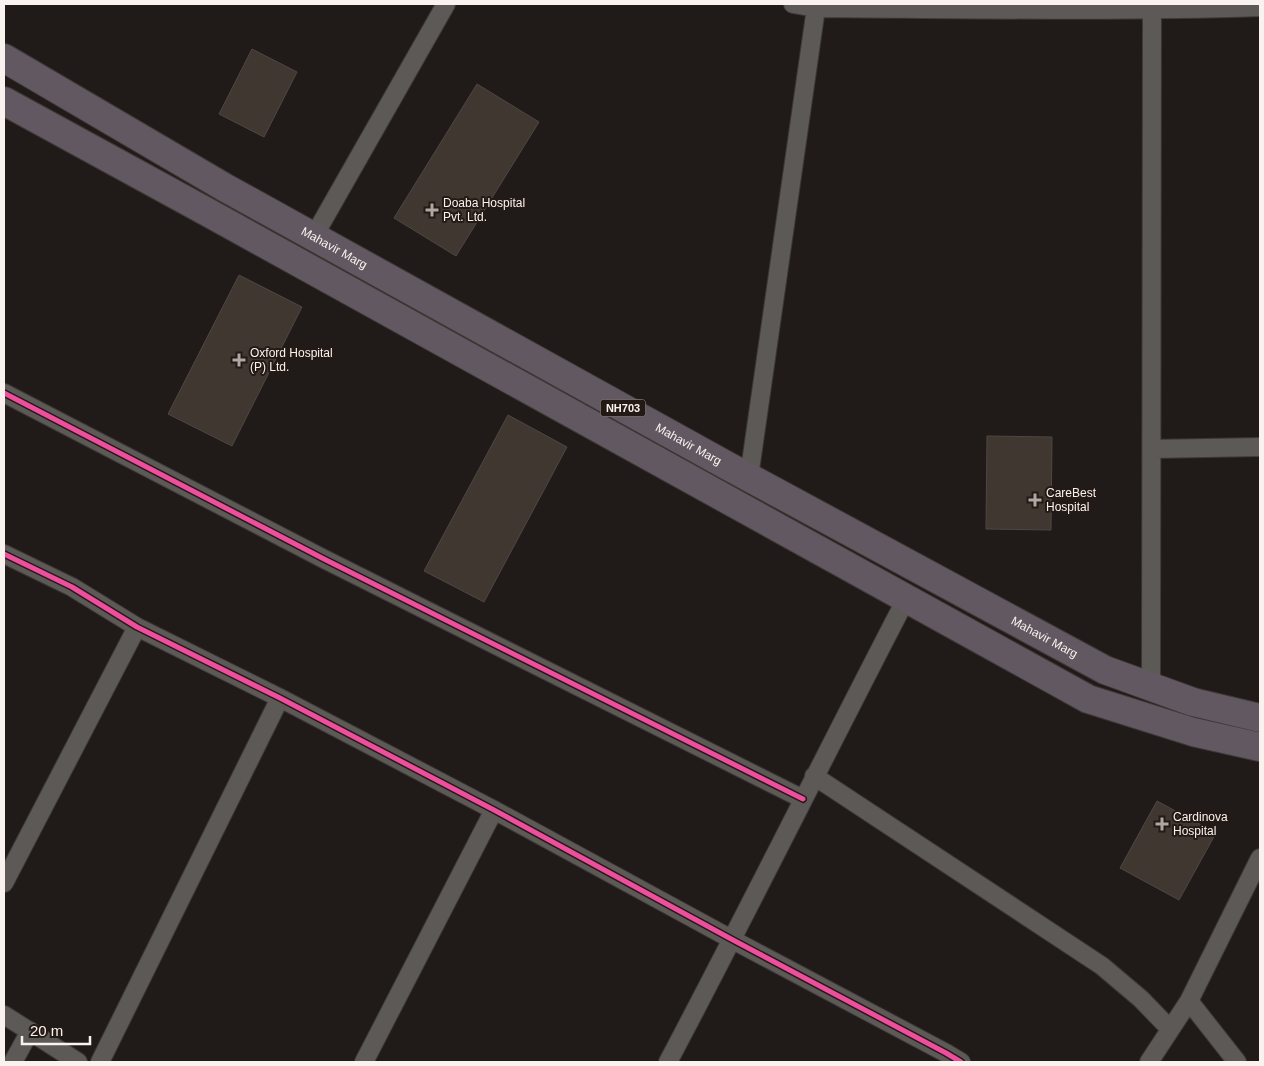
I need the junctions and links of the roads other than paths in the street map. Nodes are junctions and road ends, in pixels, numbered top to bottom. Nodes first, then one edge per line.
1 (446, 4) edge
2 (793, 4) edge
3 (886, 6) edge
4 (1006, 7) edge
5 (1260, 7) edge
6 (816, 8) junction
7 (1152, 10) junction
8 (4, 58) edge
9 (4, 101) edge
10 (314, 236) junction
11 (4, 393) edge
12 (1260, 447) edge
13 (1152, 449) junction
14 (748, 477) junction
15 (4, 554) edge
16 (906, 599) junction
17 (137, 626) junction
18 (1151, 687) junction
19 (280, 698) junction
20 (1260, 718) edge
21 (1260, 747) edge
22 (814, 776) junction
23 (803, 799) junction
24 (494, 810) junction
25 (1260, 858) edge
26 (4, 883) edge
27 (733, 940) junction
28 (1189, 1001) junction
29 (4, 1015) edge
30 (1170, 1029) junction
31 (30, 1031) junction
32 (12, 1062) edge
33 (78, 1062) edge
34 (100, 1062) edge
35 (364, 1062) edge
36 (668, 1062) edge
37 (961, 1062) edge
38 (1150, 1062) edge
39 (1237, 1062) edge

1 - 10 street
2 - 6 street
3 - 4 street
3 - 6 street
4 - 7 street
5 - 7 street
6 - 14 street
7 - 13 street
8 - 10 highway, Mahavir Marg / NH703
9 - 16 highway, NH703
10 - 14 highway, Mahavir Marg / NH703
11 - 23 street
12 - 13 street
13 - 18 street
14 - 18 highway, Mahavir Marg / NH703
15 - 17 street
16 - 21 highway, NH703
16 - 22 street
17 - 19 street
17 - 26 street
18 - 20 highway, Mahavir Marg / NH703
19 - 24 street
19 - 34 street
22 - 23 street
22 - 30 street
23 - 27 street
24 - 27 street
24 - 35 street
25 - 28 street
27 - 36 street
27 - 37 street
28 - 30 street
28 - 39 street
29 - 31 street
30 - 38 street
31 - 32 street
31 - 33 street

